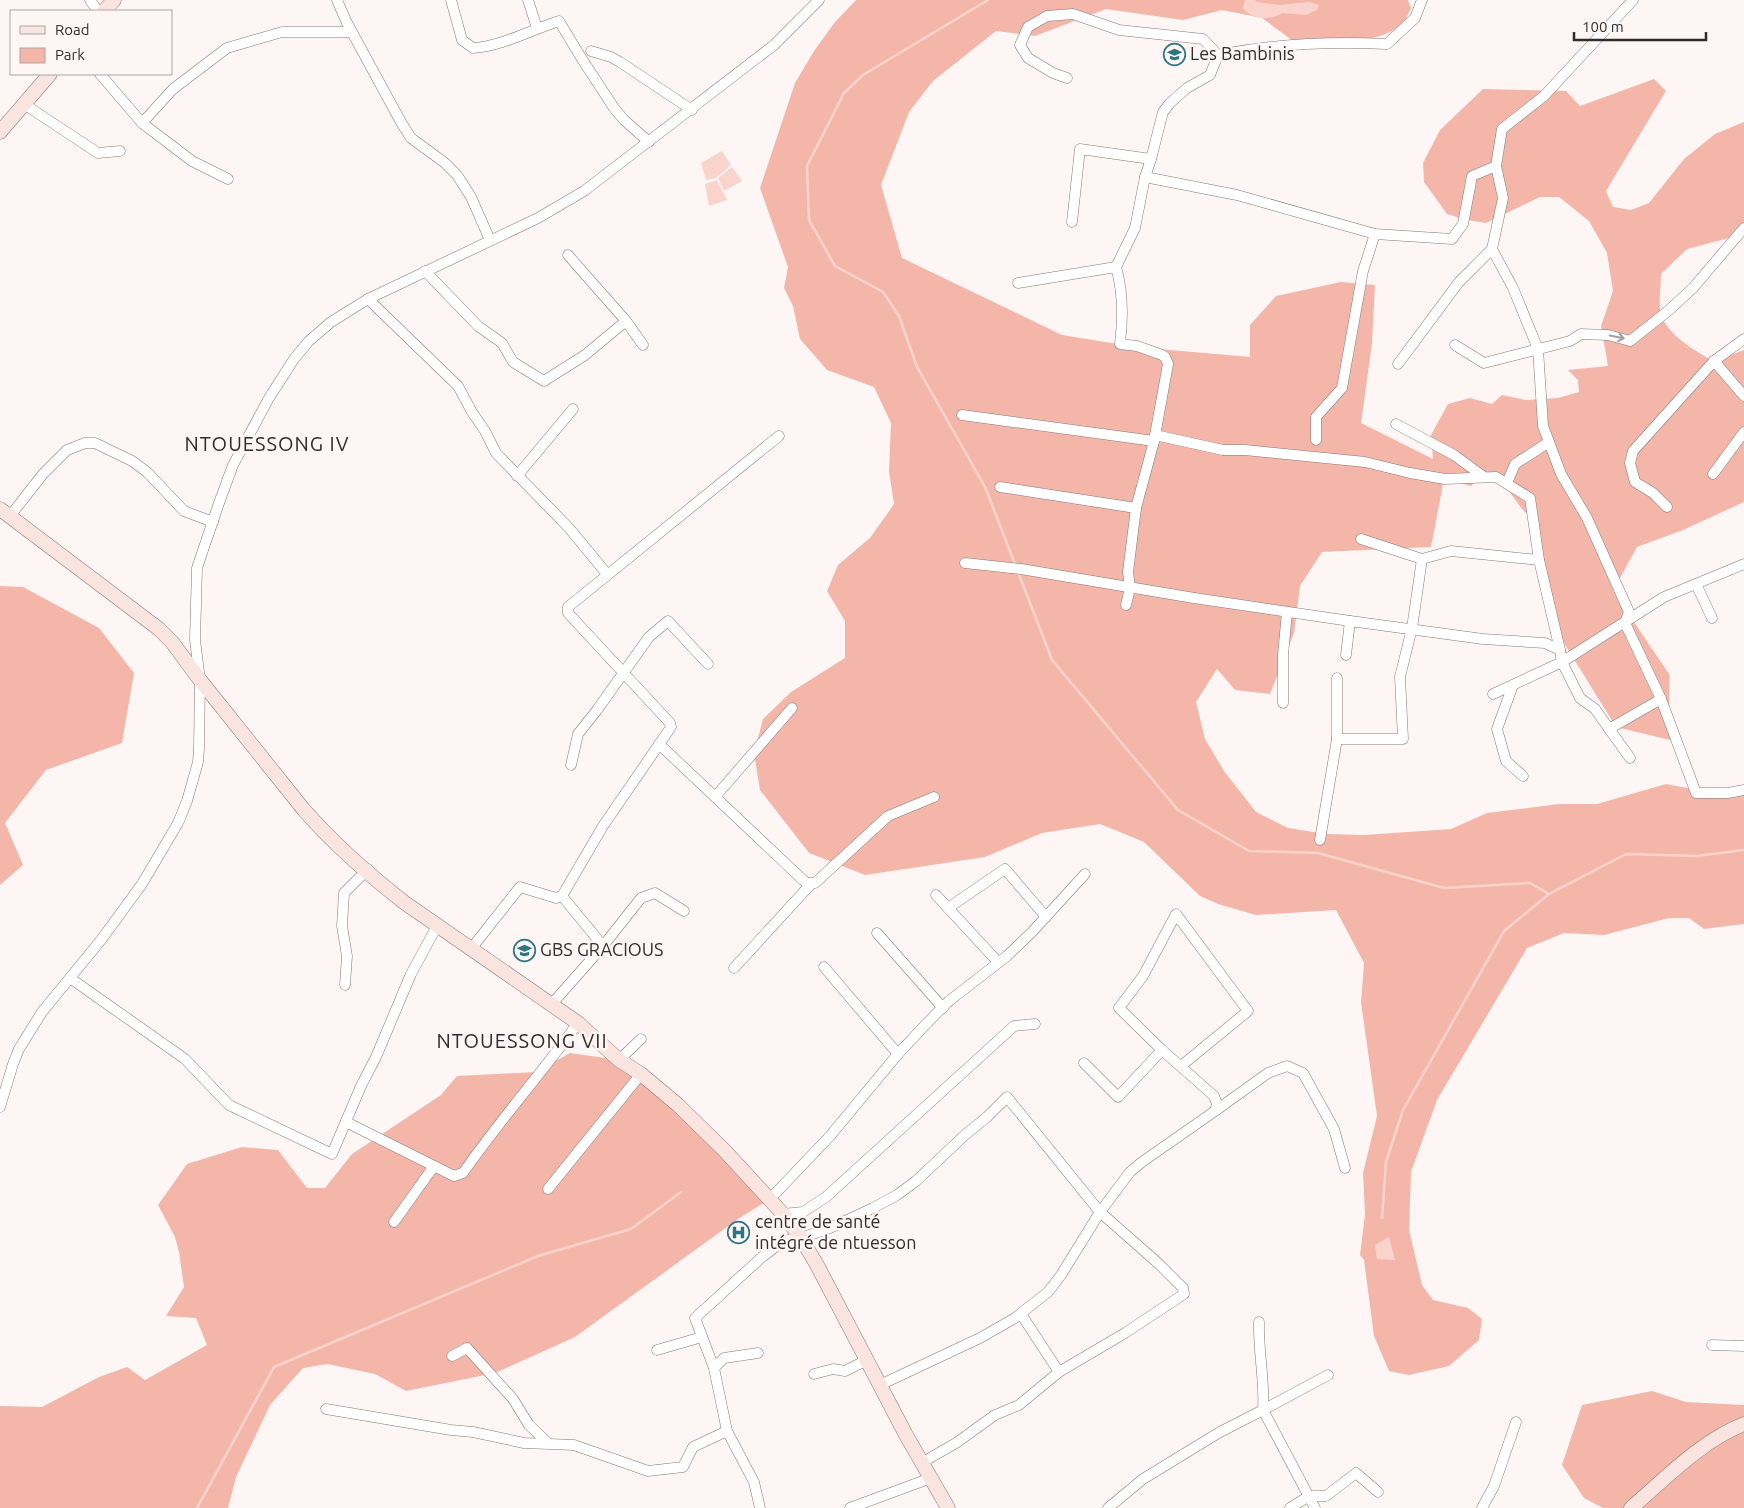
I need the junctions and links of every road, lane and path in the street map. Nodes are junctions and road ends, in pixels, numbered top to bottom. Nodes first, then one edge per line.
1 (114, 0) edge
2 (337, 0) edge
3 (451, 0) edge
4 (528, 0) edge
5 (819, 0) edge
6 (1422, 0) edge
7 (1632, 0) edge
8 (105, 10) edge
9 (537, 28) junction
10 (351, 32) junction
11 (591, 51) dead end
12 (1218, 55) junction
13 (49, 75) edge
14 (101, 75) edge
15 (1067, 78) dead end
16 (24, 104) junction
17 (692, 110) junction
18 (142, 124) junction
19 (0, 132) edge
20 (649, 142) junction
21 (120, 151) dead end
22 (1151, 159) junction
23 (1496, 166) junction
24 (1146, 177) junction
25 (228, 179) dead end
26 (1072, 222) dead end
27 (1744, 228) edge
28 (1375, 234) junction
29 (490, 240) junction
30 (1492, 249) junction
31 (568, 254) dead end
32 (1116, 267) junction
33 (425, 271) junction
34 (1018, 283) dead end
35 (368, 299) junction
36 (626, 321) junction
37 (1744, 339) edge
38 (643, 345) dead end
39 (1455, 345) dead end
40 (1538, 349) junction
41 (1714, 360) junction
42 (1398, 364) dead end
43 (1744, 396) edge
44 (573, 409) dead end
45 (962, 415) dead end
46 (1396, 424) dead end
47 (1744, 432) edge
48 (779, 436) dead end
49 (1155, 438) junction
50 (1316, 440) dead end
51 (1549, 442) junction
52 (1713, 474) dead end
53 (517, 476) junction
54 (1484, 477) junction
55 (1507, 483) junction
56 (1000, 487) dead end
57 (1667, 507) dead end
58 (1136, 508) junction
59 (5, 512) edge
60 (213, 522) junction
61 (1362, 540) dead end
62 (1422, 559) junction
63 (1538, 560) junction
64 (965, 563) dead end
65 (1744, 564) edge
66 (607, 574) junction
67 (1696, 584) junction
68 (1130, 588) junction
69 (1126, 606) dead end
70 (1286, 612) junction
71 (1712, 618) dead end
72 (1350, 621) junction
73 (1625, 623) junction
74 (1412, 628) junction
75 (1560, 650) junction
76 (1346, 655) dead end
77 (1562, 662) junction
78 (708, 664) dead end
79 (623, 673) junction
80 (1338, 678) dead end
81 (200, 680) junction
82 (1513, 685) junction
83 (1493, 694) dead end
84 (1662, 699) junction
85 (1283, 703) dead end
86 (792, 708) dead end
87 (1609, 729) junction
88 (1337, 739) junction
89 (659, 744) junction
90 (1630, 758) dead end
91 (571, 765) dead end
92 (1523, 776) dead end
93 (1744, 790) edge
94 (715, 797) junction
95 (934, 797) dead end
96 (1320, 840) dead end
97 (367, 870) junction
98 (1085, 874) dead end
99 (811, 884) junction
100 (936, 895) dead end
101 (562, 896) junction
102 (948, 908) junction
103 (684, 911) dead end
104 (1046, 917) junction
105 (438, 926) junction
106 (877, 932) dead end
107 (603, 946) junction
108 (471, 949) junction
109 (998, 962) junction
110 (824, 967) dead end
111 (734, 968) dead end
112 (70, 978) junction
113 (345, 984) dead end
114 (551, 1005) junction
115 (943, 1008) junction
116 (578, 1023) junction
117 (1035, 1024) dead end
118 (641, 1039) dead end
119 (1162, 1050) junction
120 (898, 1054) junction
121 (620, 1060) junction
122 (1084, 1063) dead end
123 (1181, 1066) junction
124 (641, 1074) junction
125 (0, 1107) edge
126 (1215, 1111) junction
127 (346, 1122) junction
128 (434, 1166) junction
129 (1346, 1168) dead end
130 (548, 1189) dead end
131 (770, 1199) junction
132 (1100, 1212) junction
133 (783, 1214) junction
134 (394, 1222) dead end
135 (801, 1238) junction
136 (1021, 1314) junction
137 (1259, 1322) dead end
138 (702, 1337) junction
139 (1712, 1345) dead end
140 (1744, 1346) edge
141 (657, 1350) dead end
142 (758, 1353) dead end
143 (452, 1356) dead end
144 (867, 1360) junction
145 (714, 1368) junction
146 (1059, 1372) junction
147 (814, 1374) dead end
148 (1328, 1374) dead end
149 (880, 1385) junction
150 (326, 1409) dead end
151 (1263, 1410) junction
152 (1516, 1422) dead end
153 (1744, 1424) edge
154 (727, 1431) junction
155 (548, 1443) junction
156 (923, 1462) junction
157 (930, 1478) junction
158 (1378, 1492) dead end
159 (1309, 1496) junction
160 (944, 1506) edge
161 (760, 1508) edge
162 (850, 1508) edge
163 (1108, 1508) edge
164 (1290, 1508) edge
165 (1315, 1508) edge
166 (1482, 1508) edge
167 (1631, 1508) edge

1 - 8 street
2 - 10 street
3 - 9 street
4 - 9 street
5 - 17 street
6 - 12 street
7 - 23 street
9 - 20 street
10 - 18 street
10 - 29 street
11 - 17 street
12 - 15 street
12 - 22 street
13 - 16 street
14 - 18 street
16 - 19 street
16 - 21 street
17 - 20 street
18 - 25 street
20 - 29 street
22 - 24 street
22 - 26 street
23 - 28 street
23 - 30 street
24 - 28 street
24 - 32 street
40 -> 27 street
28 - 50 street
29 - 33 street
30 - 40 street
30 - 42 street
31 - 36 street
32 - 34 street
32 - 49 street
33 - 35 street
33 - 36 street
35 - 53 street
35 - 60 street
36 - 38 street
37 - 41 street
39 - 40 street
40 - 51 street
41 - 43 street
41 - 57 street
44 - 53 street
45 - 49 street
46 - 54 street
47 - 52 street
48 - 66 street
49 - 54 street
49 - 58 street
51 - 55 street
51 - 73 street
53 - 66 street
54 - 55 street
55 - 63 street
56 - 58 street
58 - 68 street
59 - 60 street
59 - 81 street
60 - 81 street
61 - 62 street
62 - 63 street
62 - 74 street
63 - 75 street
64 - 68 street
65 - 67 street
66 - 79 street
67 - 71 street
67 - 73 street
68 - 69 street
68 - 70 street
70 - 72 street
70 - 85 street
72 - 74 street
72 - 76 street
73 - 77 street
73 - 84 street
74 - 75 street
74 - 88 street
75 - 77 street
77 - 82 street
77 - 87 street
78 - 79 street
79 - 89 street
79 - 91 street
80 - 88 street
81 - 97 street
81 - 112 street
82 - 83 street
82 - 92 street
84 - 87 street
84 - 93 street
86 - 94 street
87 - 90 street
88 - 96 street
89 - 94 street
89 - 101 street
94 - 99 street
95 - 99 street
97 - 105 street
97 - 113 street
98 - 104 street
99 - 111 street
100 - 102 street
101 - 107 street
101 - 108 street
102 - 104 street
102 - 109 street
103 - 107 street
104 - 109 street
105 - 108 street
105 - 127 street
106 - 115 street
107 - 114 street
108 - 114 street
109 - 115 street
110 - 120 street
112 - 125 street
112 - 127 street
114 - 116 street
115 - 120 street
116 - 121 street
116 - 128 street
117 - 133 street
118 - 121 street
119 - 122 street
119 - 123 street
119 - 123 street
120 - 131 street
121 - 124 street
123 - 126 street
124 - 130 street
124 - 131 street
126 - 129 street
126 - 132 street
127 - 128 street
128 - 134 street
131 - 133 street
132 - 135 street
132 - 136 street
132 - 146 street
133 - 135 street
135 - 138 street
135 - 144 street
136 - 146 street
136 - 149 street
137 - 151 street
138 - 141 street
138 - 145 street
139 - 140 street
142 - 145 street
143 - 155 street
144 - 147 street
144 - 149 street
145 - 154 street
146 - 156 street
148 - 151 street
149 - 156 street
150 - 155 street
151 - 159 street
151 - 163 street
152 - 166 street
153 - 167 street
154 - 155 street
154 - 161 street
156 - 157 street
157 - 160 street
157 - 162 street
158 - 159 street
159 - 164 street
159 - 165 street

